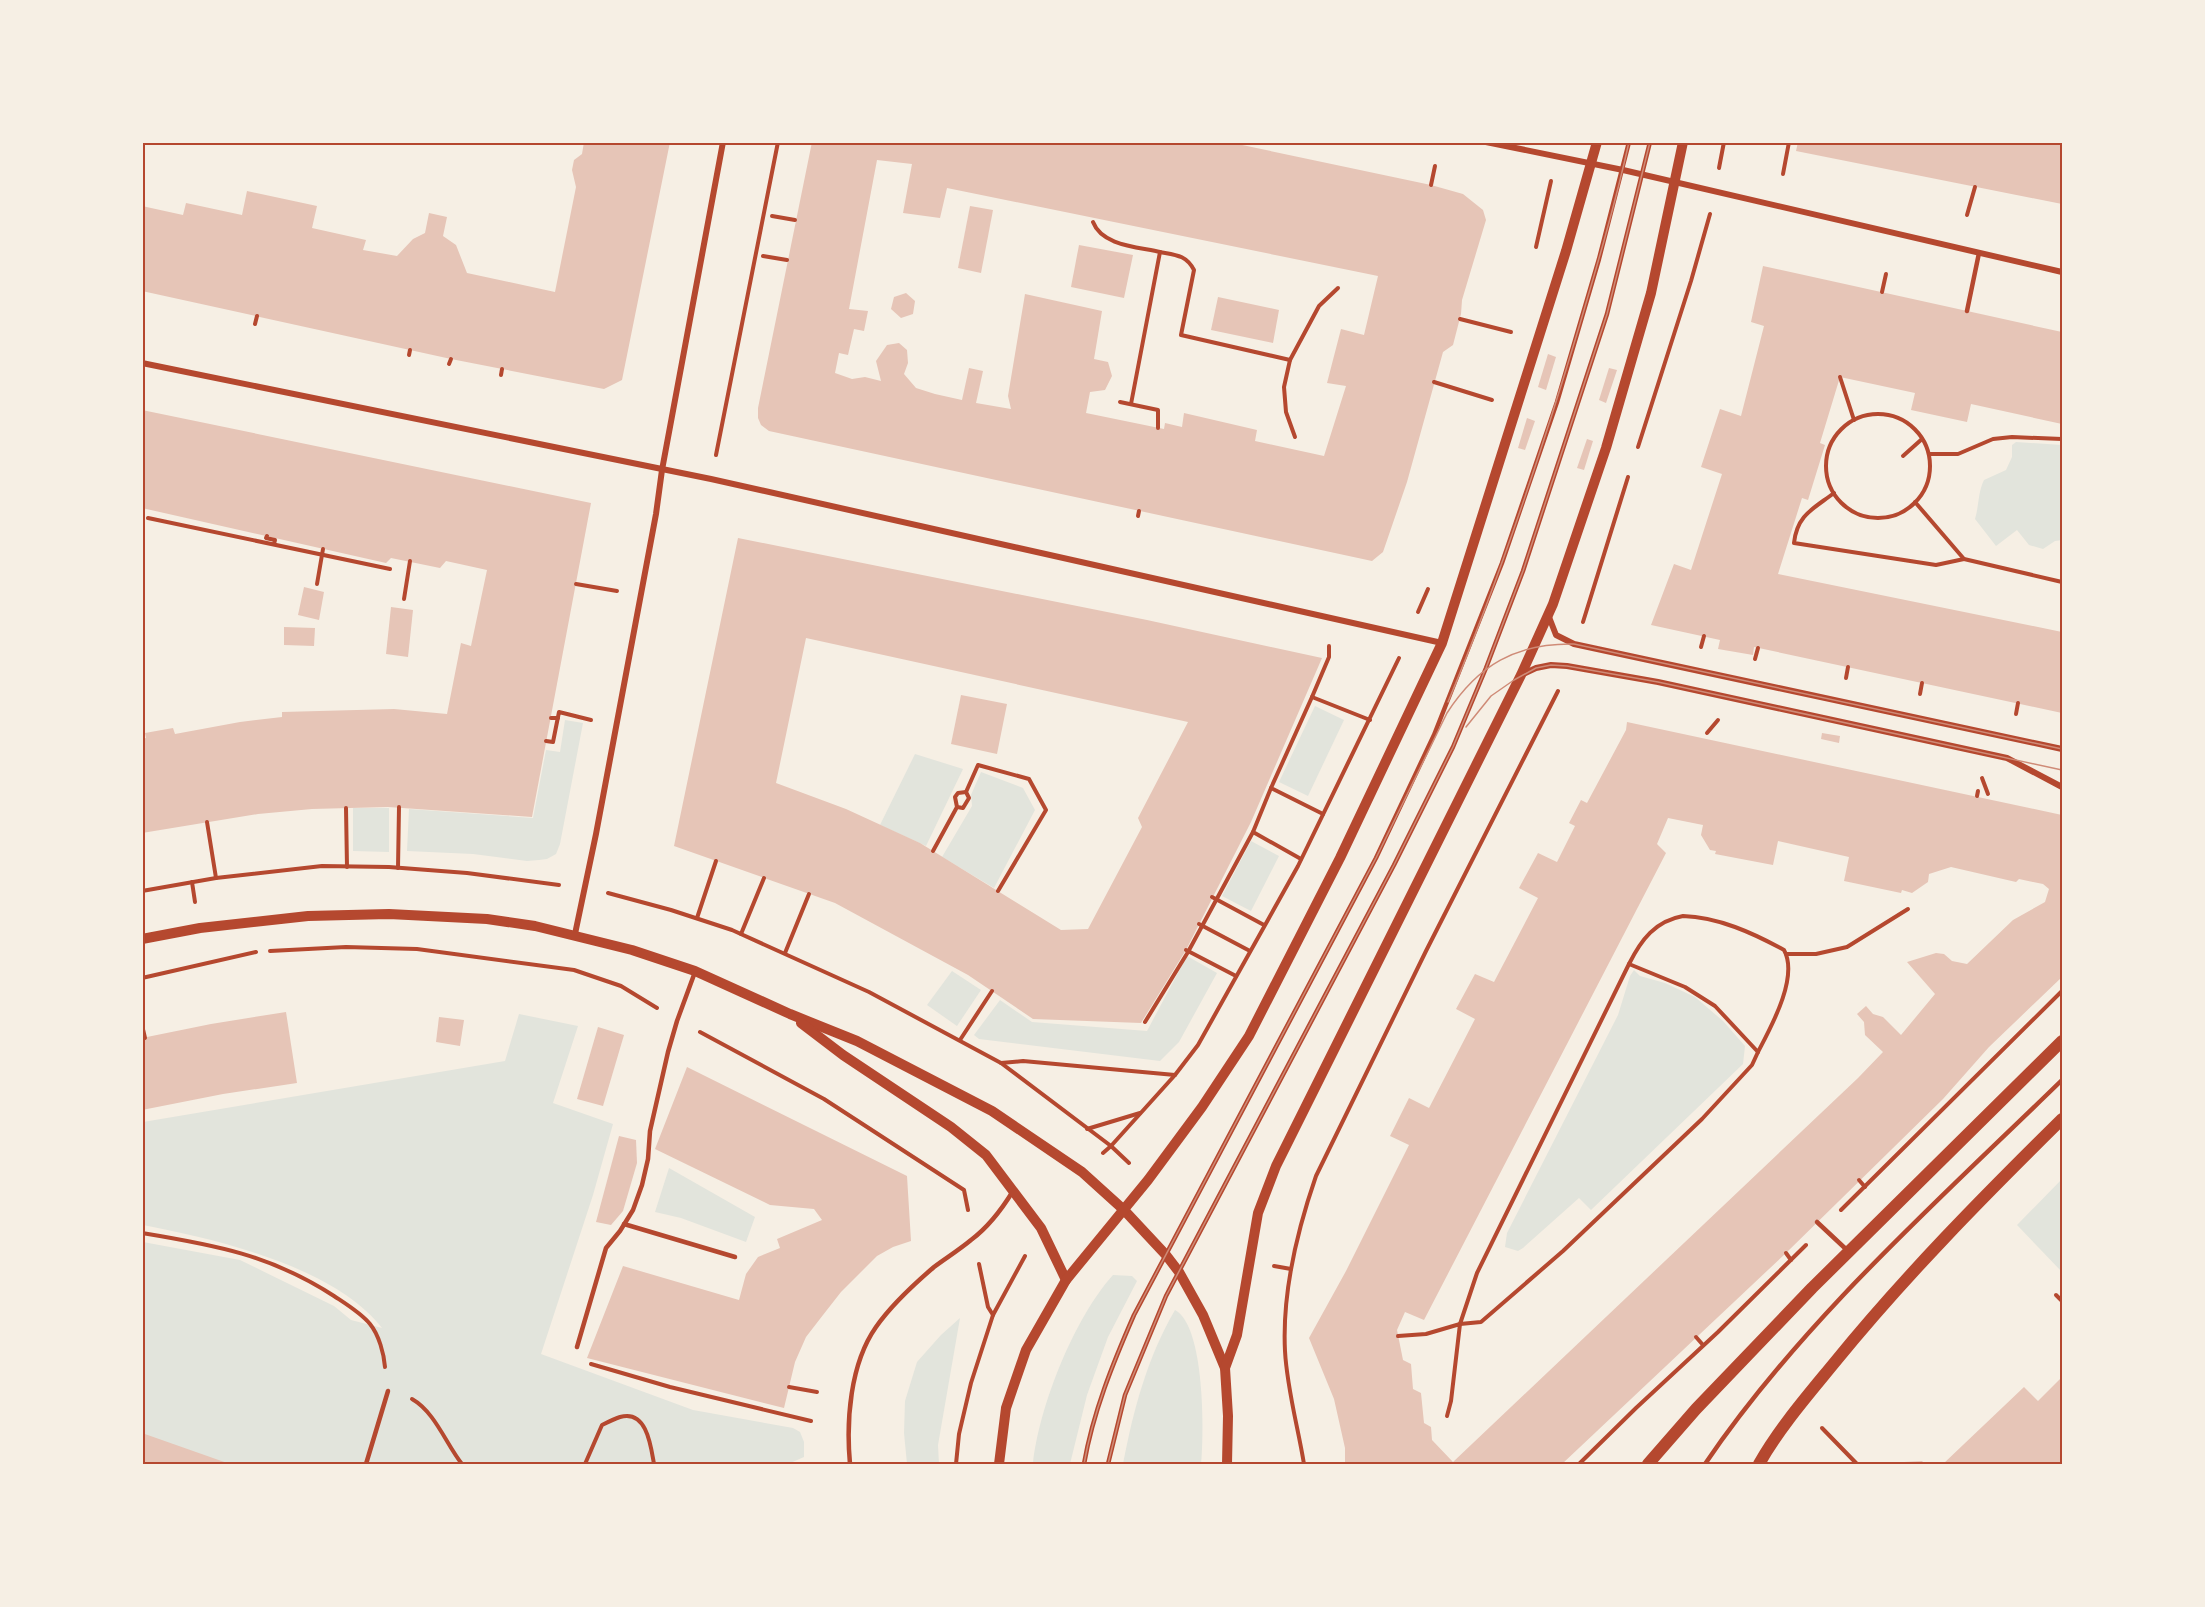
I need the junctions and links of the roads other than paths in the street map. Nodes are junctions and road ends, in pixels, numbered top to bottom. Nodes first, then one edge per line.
1 (723, 142) edge
2 (1486, 142) edge
3 (1597, 142) edge
4 (1629, 142) edge
5 (1650, 142) edge
6 (1683, 142) edge
7 (1592, 164) junction
8 (1623, 171) junction
9 (1642, 176) junction
10 (1675, 183) junction
11 (1979, 253) junction
12 (2062, 272) edge
13 (1967, 311) dead end
14 (142, 363) edge
15 (662, 470) junction
16 (1548, 613) junction
17 (1442, 643) junction
18 (1521, 675) junction
19 (2062, 749) edge
20 (2062, 788) edge
21 (575, 934) junction
22 (142, 939) edge
23 (695, 971) junction
24 (790, 1014) junction
25 (2062, 1041) edge
26 (2062, 1080) edge
27 (2062, 1119) edge
28 (1013, 1191) junction
29 (1124, 1210) junction
30 (1817, 1222) dead end
31 (624, 1224) junction
32 (1849, 1252) junction
33 (1166, 1255) junction
34 (735, 1257) dead end
35 (1179, 1272) junction
36 (1066, 1280) junction
37 (577, 1347) road end
38 (1225, 1368) junction
39 (388, 1391) road end
40 (366, 1464) edge
41 (850, 1464) edge
42 (999, 1464) edge
43 (1084, 1464) edge
44 (1108, 1464) edge
45 (1227, 1464) edge
46 (1648, 1464) edge
47 (1705, 1464) edge
48 (1759, 1464) edge

1 - 15 street
2 - 7 street
3 - 7 street
4 - 8 lane
5 - 9 lane
6 - 10 street
7 - 8 street
7 - 17 street
8 - 9 street
8 - 33 lane
9 - 10 street
9 - 35 lane
10 - 11 street
10 - 16 street
11 - 12 street
11 - 13 lane
14 - 15 street
15 - 17 street
15 - 21 street
16 - 18 street
16 - 19 street
17 - 29 street
18 - 20 street
18 - 38 street
21 - 22 street
21 - 23 street
23 - 24 street
23 - 31 lane
24 - 28 street
24 - 29 street
25 - 32 main road
26 - 47 lane
27 - 48 main road
28 - 36 street
28 - 41 lane
29 - 33 street
29 - 36 street
30 - 32 lane
31 - 34 lane
31 - 37 lane
32 - 46 main road
33 - 35 street
33 - 43 lane
35 - 38 street
35 - 44 lane
36 - 42 street
38 - 45 street
39 - 40 lane

